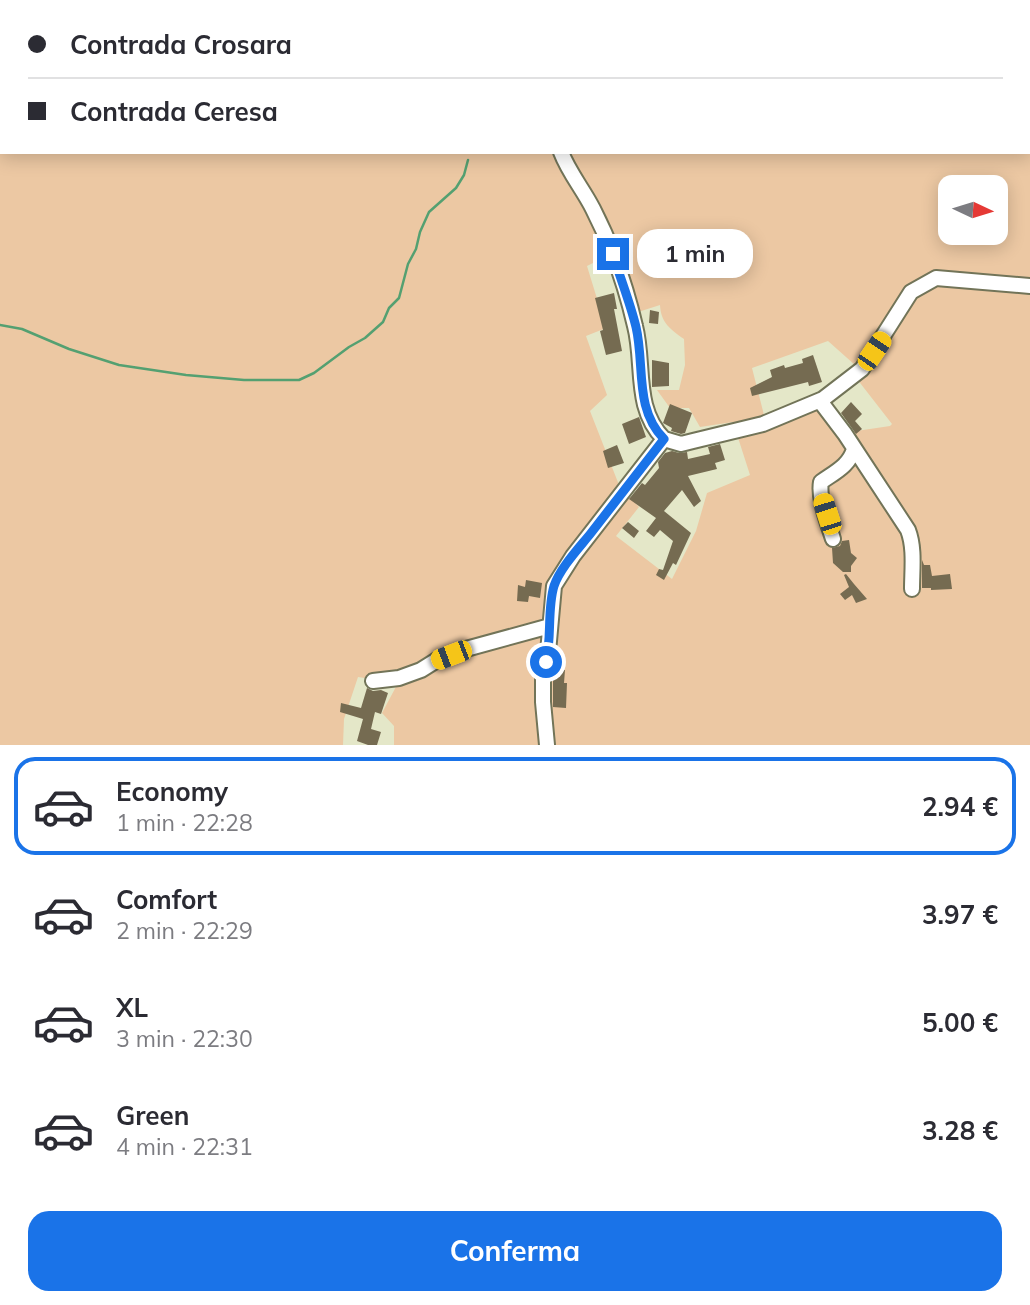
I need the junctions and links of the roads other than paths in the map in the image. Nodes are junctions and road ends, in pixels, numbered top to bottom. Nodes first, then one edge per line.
1 (562, 154) edge
2 (1030, 286) edge
3 (820, 401) junction
4 (664, 439) junction
5 (854, 449) junction
6 (833, 539) dead end
7 (912, 589) dead end
8 (550, 626) junction
9 (373, 681) dead end
10 (547, 745) edge

1 - 4 street
2 - 3 street
3 - 4 street
3 - 5 street
4 - 8 street
5 - 6 street
5 - 7 street
8 - 9 street
8 - 10 street

